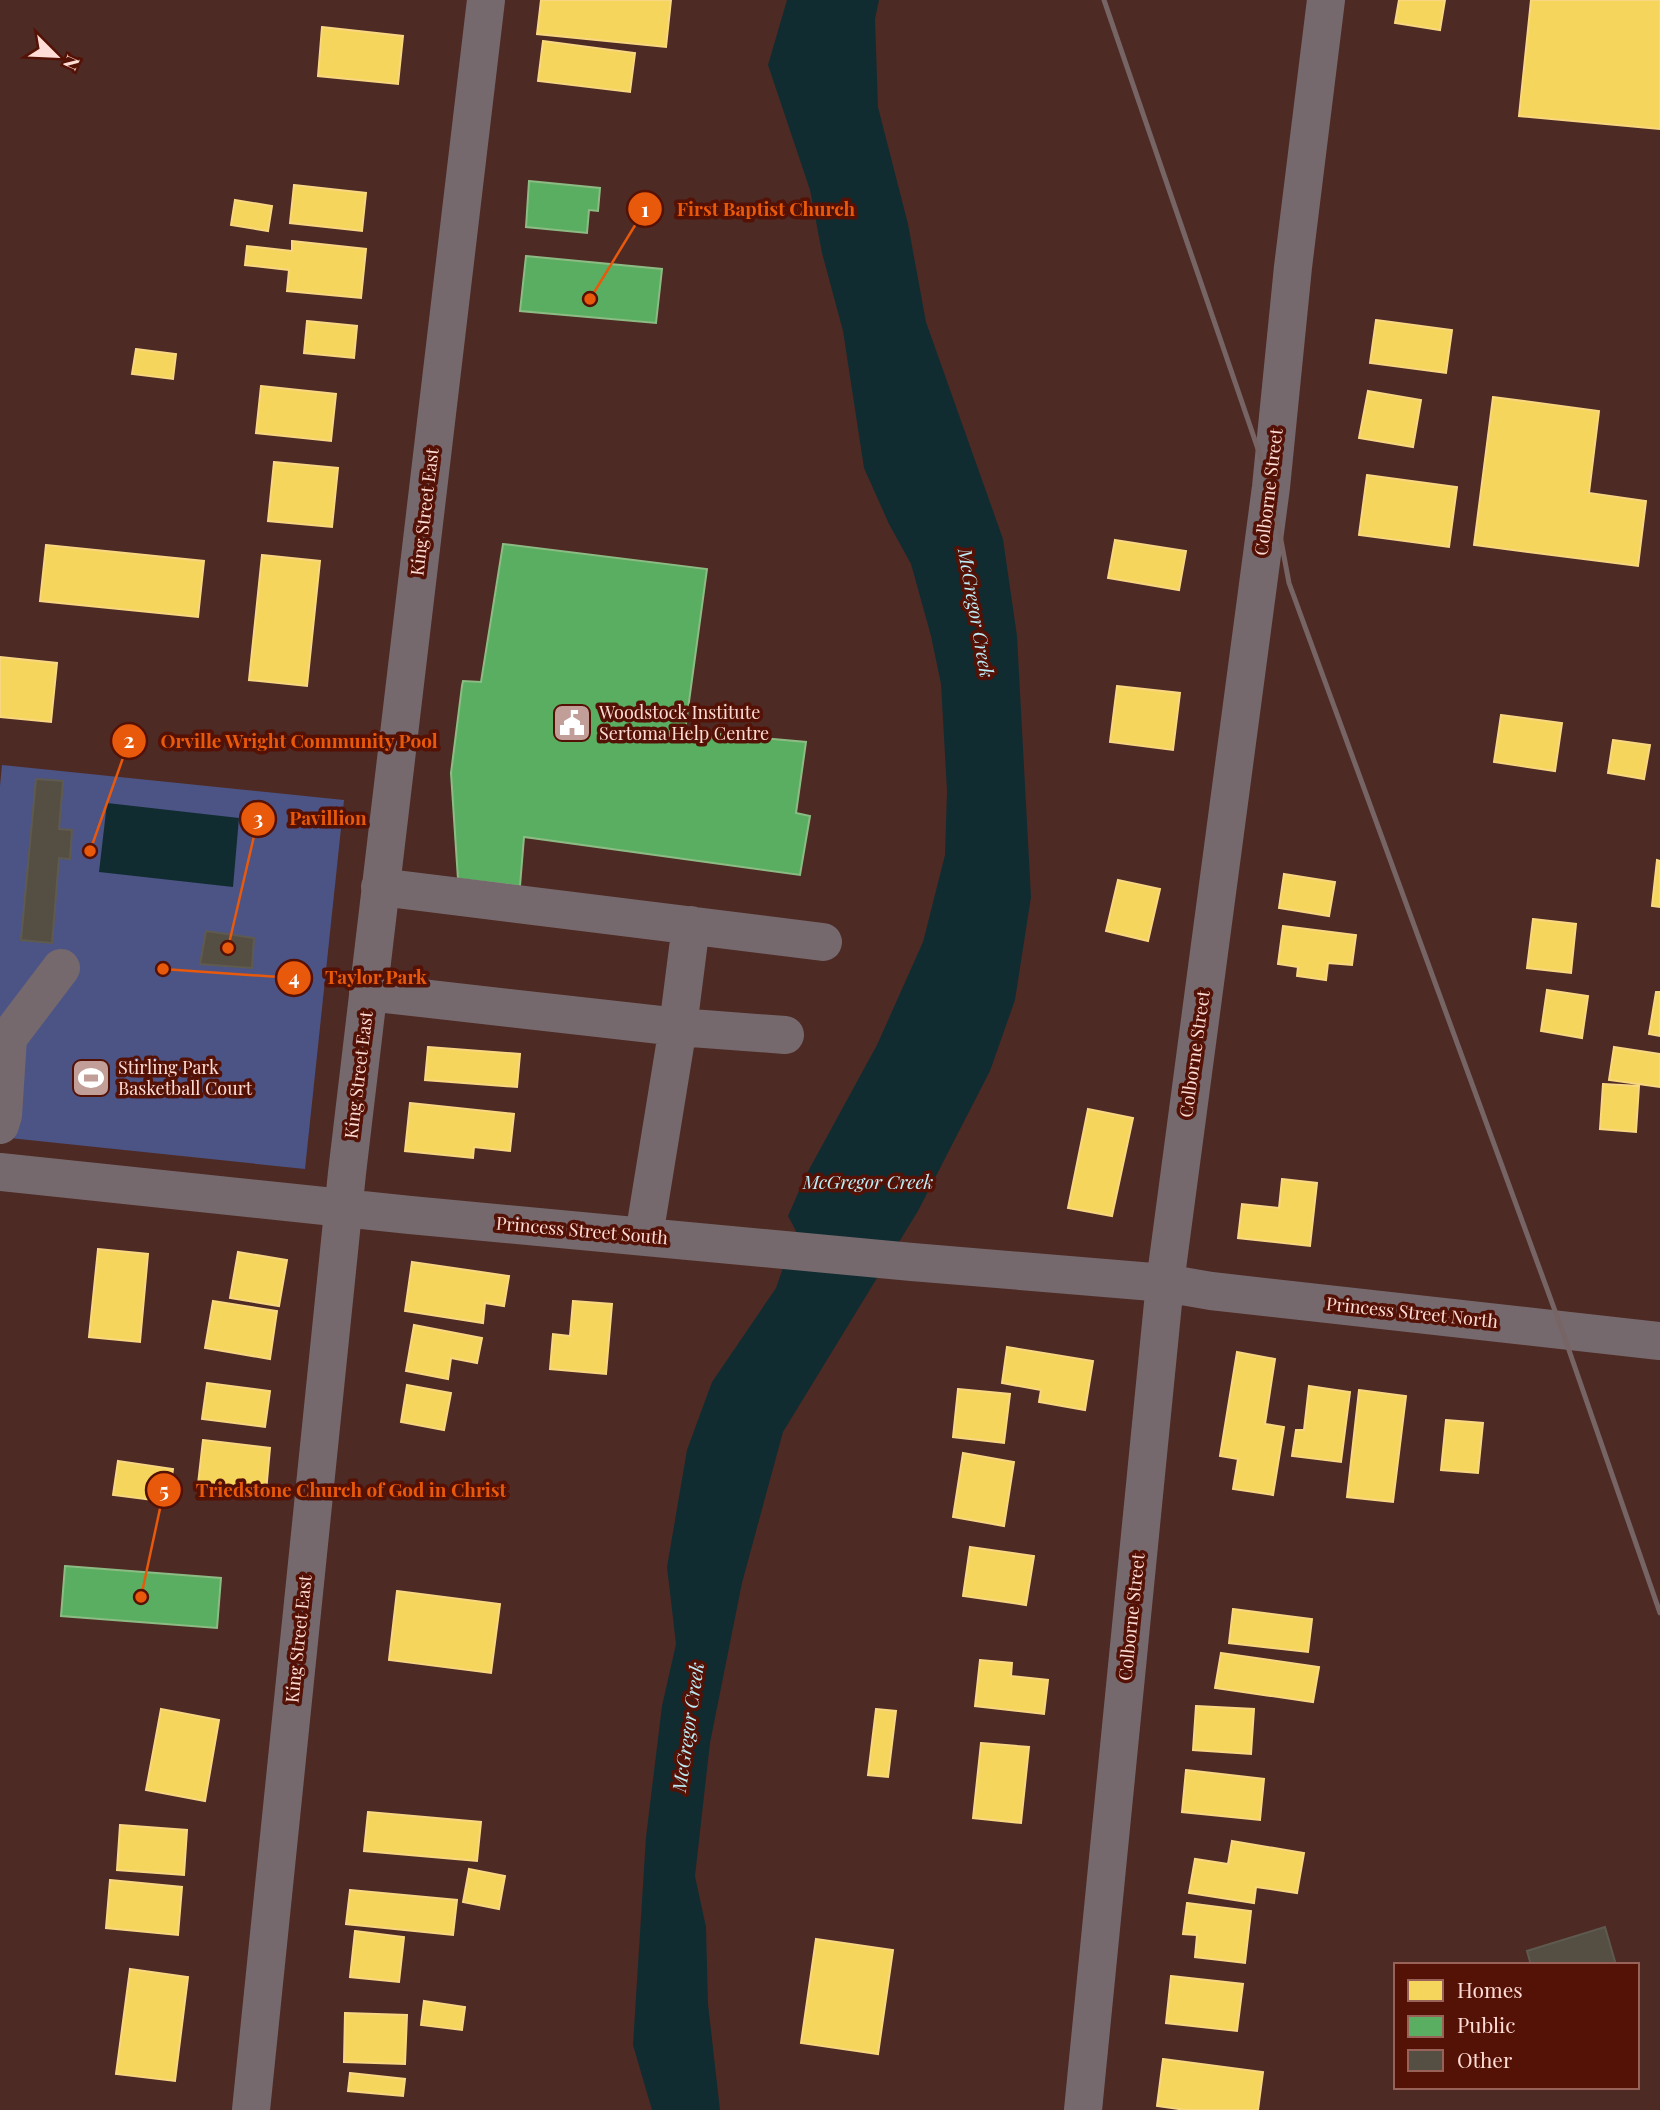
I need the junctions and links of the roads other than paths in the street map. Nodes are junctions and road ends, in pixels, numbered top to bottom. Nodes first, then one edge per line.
1 (486, 0) edge
2 (1326, 0) edge
3 (380, 887) junction
4 (691, 925) junction
5 (823, 942) dead end
6 (61, 968) dead end
7 (368, 992) junction
8 (678, 1027) junction
9 (785, 1035) dead end
10 (0, 1125) edge
11 (0, 1172) edge
12 (343, 1207) junction
13 (644, 1236) junction
14 (1165, 1283) junction
15 (1660, 1341) edge
16 (251, 2110) edge
17 (1083, 2110) edge

1 - 3 street, King Street East
2 - 14 street, Colborne Street
3 - 4 street
3 - 7 street, King Street East
4 - 5 street
4 - 8 street
6 - 10 street
7 - 8 street
7 - 12 street, King Street East
8 - 9 street
8 - 13 street
11 - 12 street, Princess Street South
12 - 13 street, Princess Street South
12 - 16 street, King Street East
13 - 14 street, Princess Street South
14 - 15 street, Princess Street North
14 - 17 street, Colborne Street

